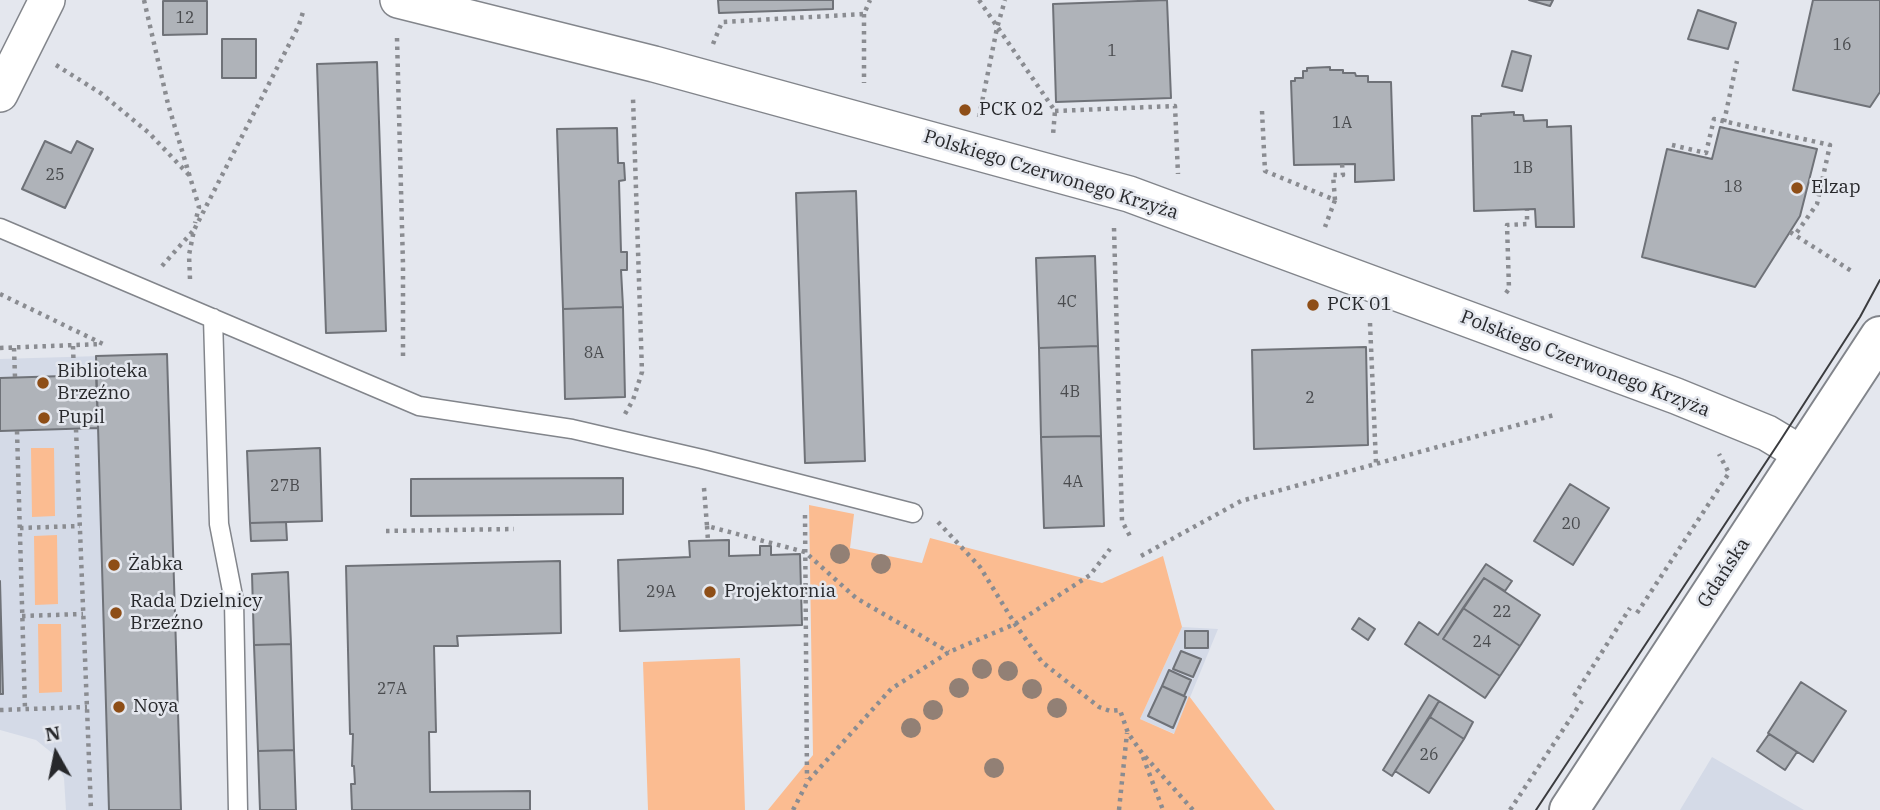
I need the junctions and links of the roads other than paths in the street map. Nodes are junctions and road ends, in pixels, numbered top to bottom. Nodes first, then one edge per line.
1 (47, 0) edge
2 (397, 12) edge
3 (0, 94) edge
4 (0, 228) edge
5 (213, 318) junction
6 (1880, 336) edge
7 (1802, 454) junction
8 (913, 513) dead end
9 (239, 810) edge
10 (1569, 810) edge

1 - 3 street
2 - 7 street, Polskiego Czerwonego Krzyża
4 - 5 lane
5 - 8 lane
5 - 9 lane
6 - 7 street, Gdańska
7 - 10 street, Gdańska

